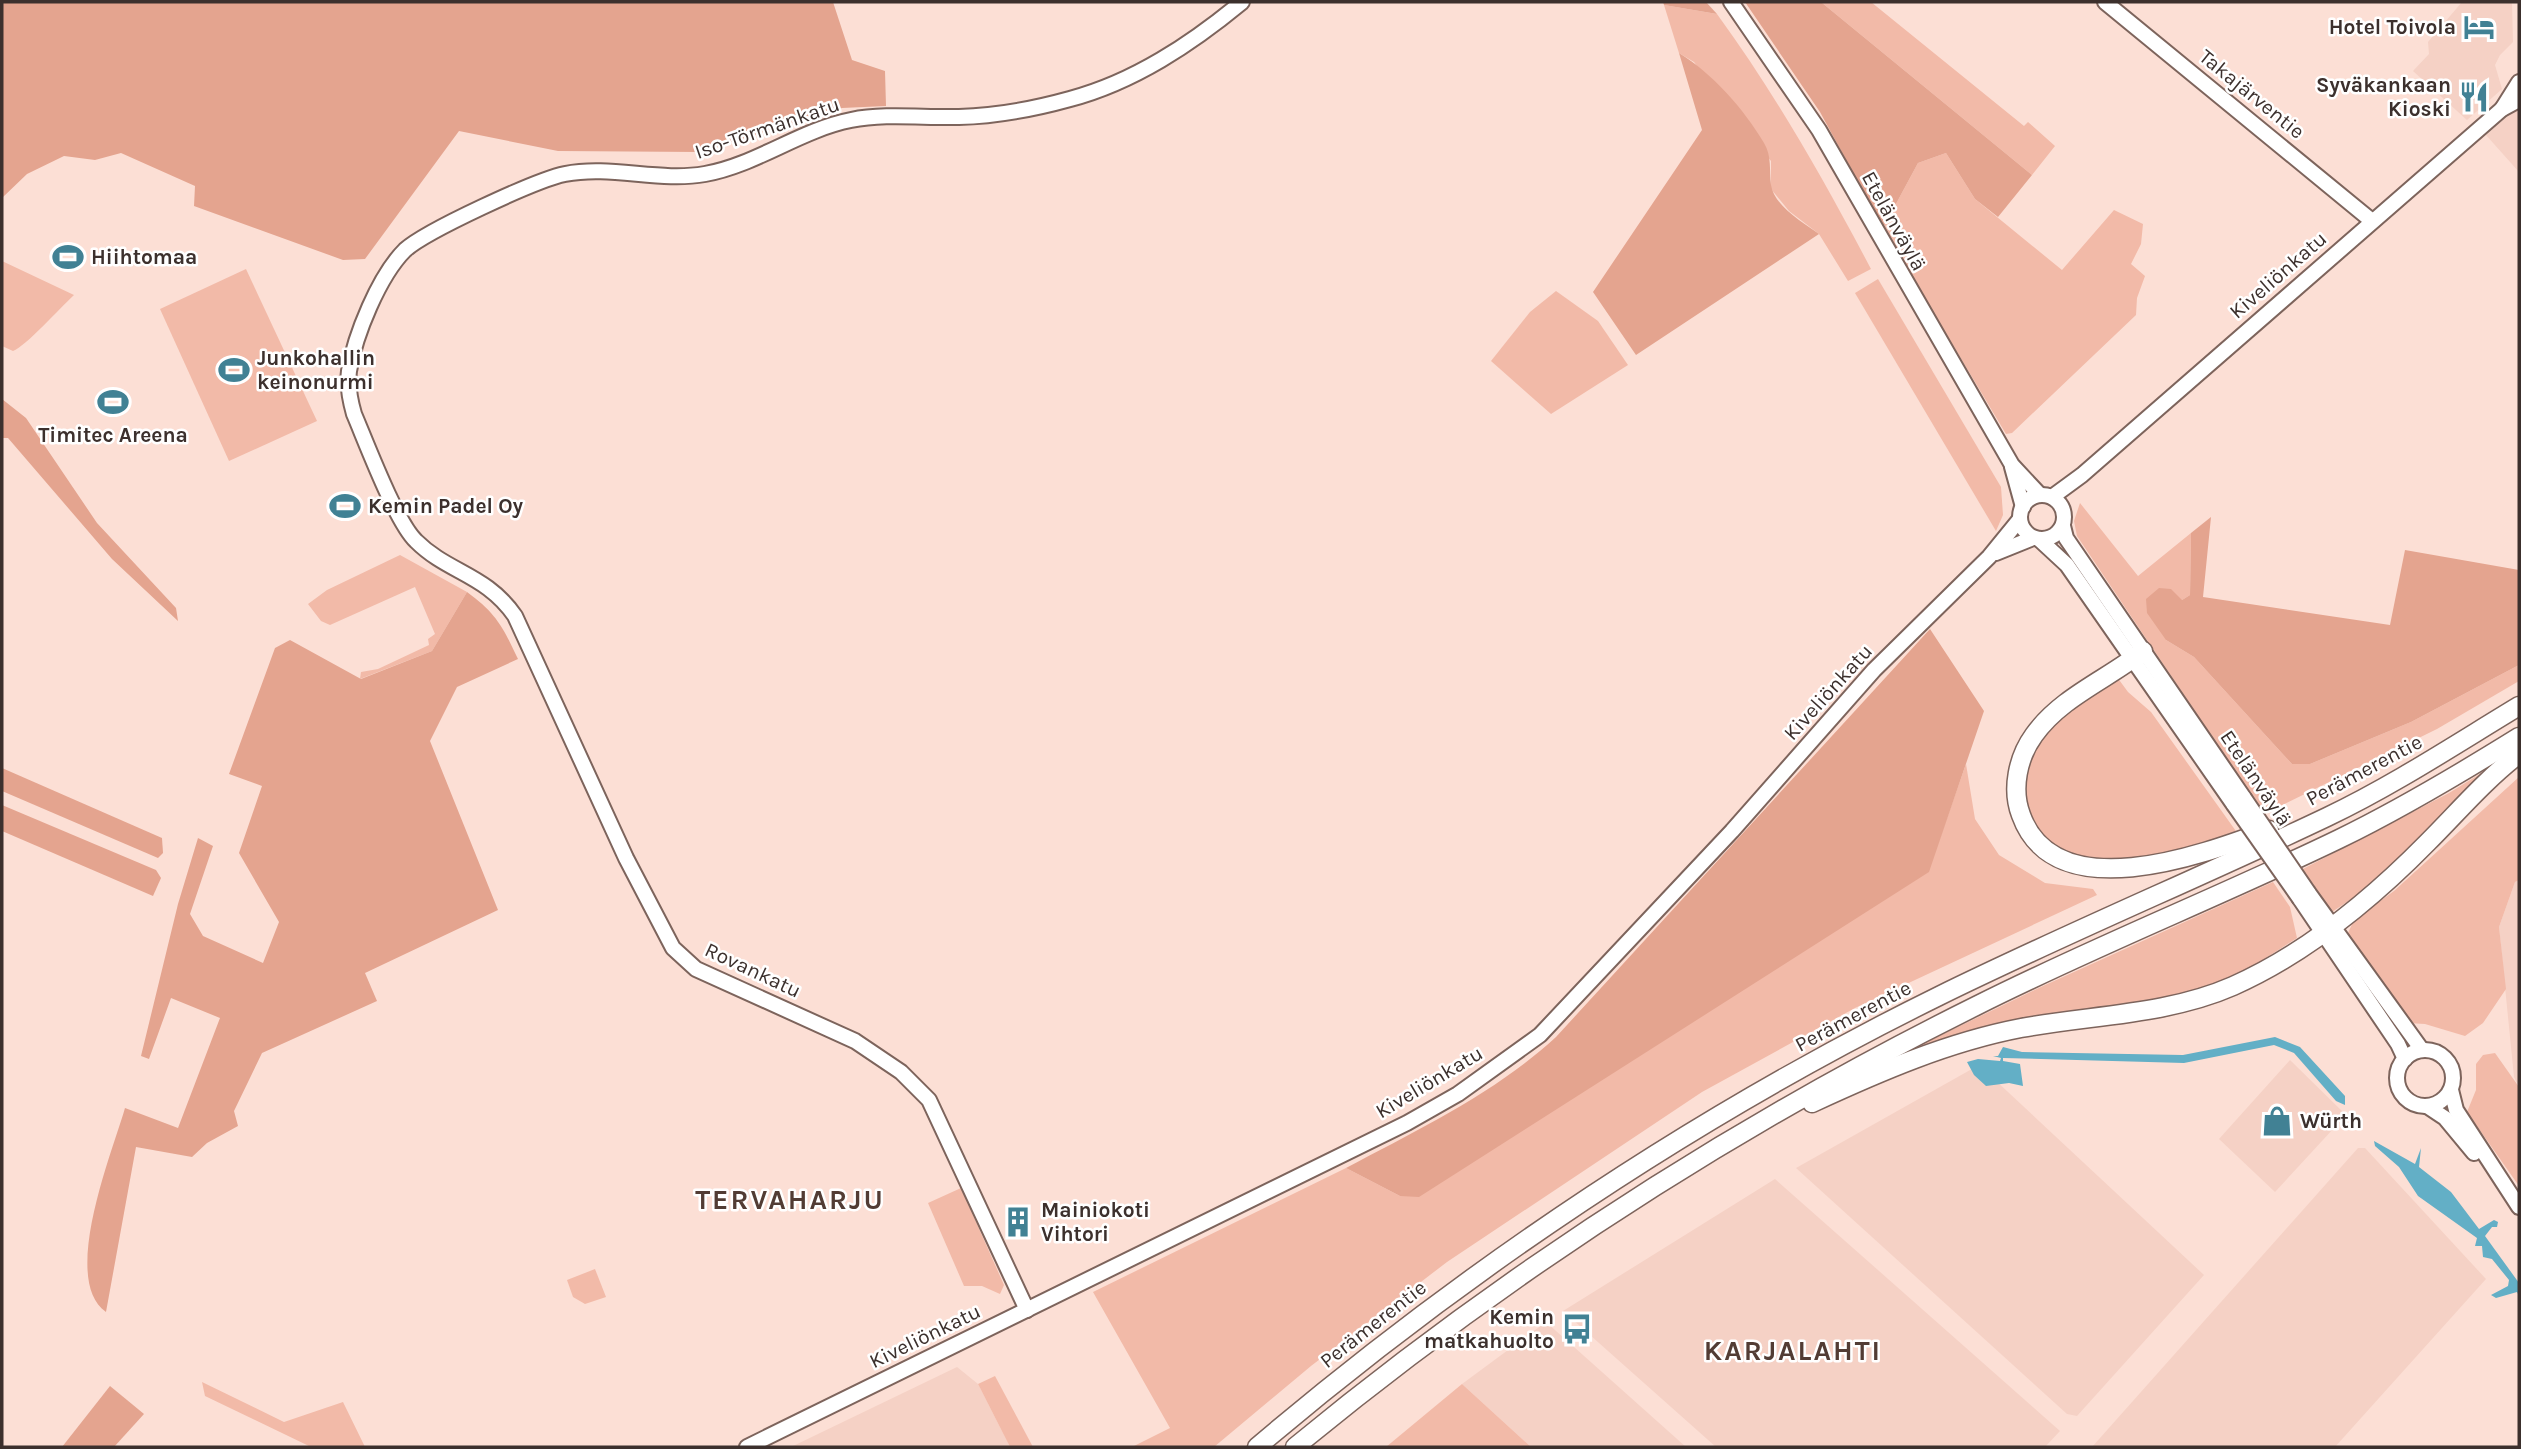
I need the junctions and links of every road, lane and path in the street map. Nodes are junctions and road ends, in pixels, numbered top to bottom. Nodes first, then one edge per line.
1 (1242, 2) edge
2 (1731, 2) edge
3 (2105, 2) edge
4 (2519, 82) edge
5 (2519, 100) edge
6 (2502, 109) junction
7 (2372, 221) junction
8 (2012, 465) junction
9 (2082, 475) junction
10 (2046, 496) junction
11 (2021, 513) junction
12 (2063, 519) junction
13 (2037, 539) junction
14 (416, 542) joint
15 (1989, 556) junction
16 (2138, 656) junction
17 (2519, 706) edge
18 (2519, 737) edge
19 (2519, 754) edge
20 (2418, 768) junction
21 (2239, 801) junction
22 (2278, 867) junction
23 (2304, 895) junction
24 (2326, 929) junction
25 (2422, 1049) junction
26 (2404, 1059) junction
27 (2451, 1090) junction
28 (2427, 1106) junction
29 (1766, 1117) junction
30 (2517, 1205) edge
31 (1027, 1310) junction
32 (747, 1447) edge
33 (1257, 1447) edge
34 (1294, 1447) edge

1 - 14 main road, Iso-Törmänkatu
2 - 8 main road, Etelänväylä
3 - 7 main road, Takajärventie
4 - 6 main road, Kiveliönkatu
5 - 6 main road, Kiveliönkatu
6 - 7 main road, Kiveliönkatu
7 - 9 main road, Kiveliönkatu
8 - 10 main road, Etelänväylä
8 - 11 main road, Etelänväylä
9 - 10 main road, Kiveliönkatu
9 - 12 main road, Kiveliönkatu
10 - 11 main road
10 - 12 main road
11 - 13 main road
11 - 15 main road, Kiveliönkatu
12 - 13 main road
12 - 16 main road, Etelänväylä
13 - 15 main road, Kiveliönkatu
13 - 16 main road, Etelänväylä
14 - 31 main road, Rovankatu
15 - 31 main road, Kiveliönkatu
16 - 20 highway
16 - 21 main road, Etelänväylä
17 - 20 highway, Perämerentie
18 - 22 highway
19 - 24 highway
20 - 33 highway, Perämerentie
21 - 22 main road, Etelänväylä, bridge
21 - 23 main road, Etelänväylä, bridge
22 - 23 main road, Etelänväylä, bridge
22 - 29 highway
23 - 24 main road, Etelänväylä
24 - 25 main road, Etelänväylä
24 - 26 main road, Etelänväylä
24 - 29 highway
25 - 26 main road
25 - 27 main road
26 - 28 main road
27 - 28 main road
27 - 30 main road
28 - 30 main road
29 - 34 highway
31 - 32 main road, Kiveliönkatu

